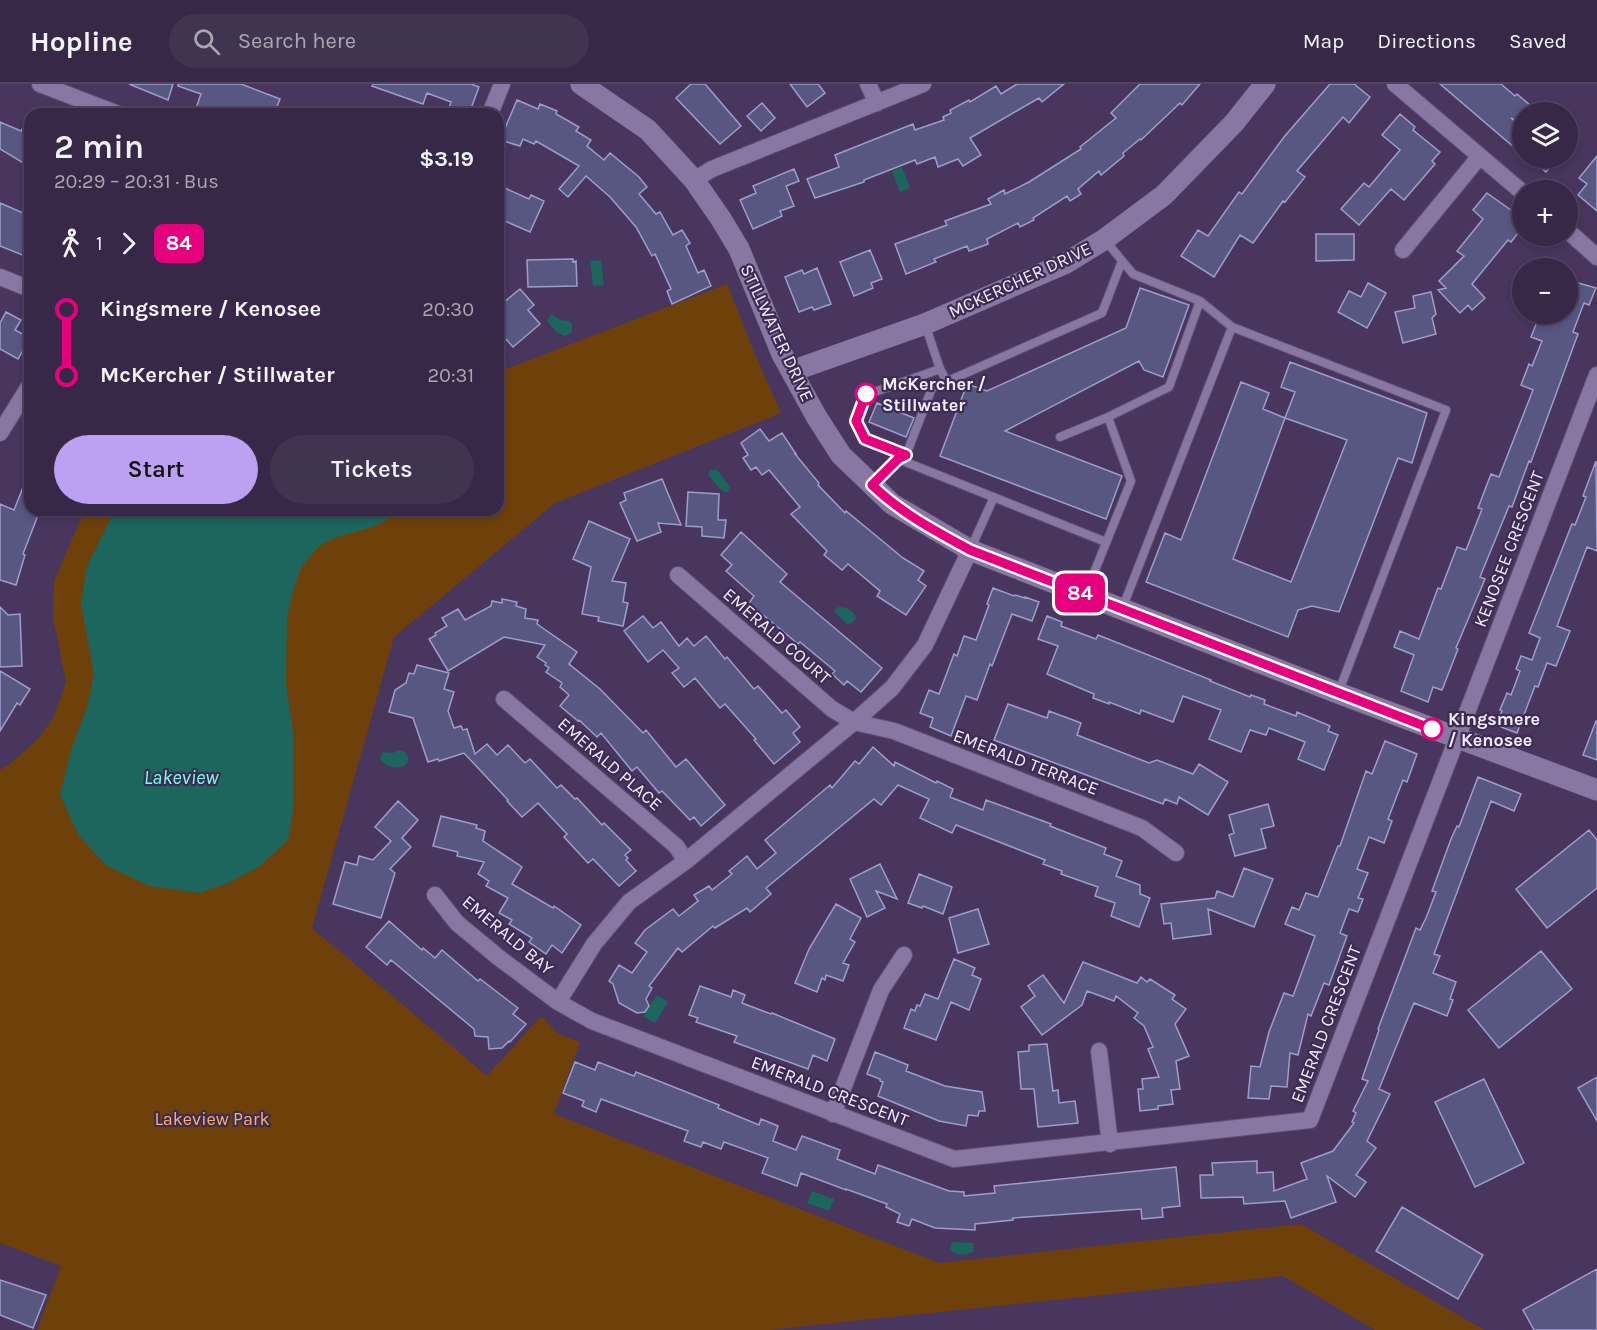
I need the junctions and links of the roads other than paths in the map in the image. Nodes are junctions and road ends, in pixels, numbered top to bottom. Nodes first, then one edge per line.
1 (40, 84) edge
2 (502, 84) edge
3 (581, 84) edge
4 (868, 84) edge
5 (923, 84) edge
6 (1265, 84) edge
7 (1395, 84) edge
8 (877, 103) junction
9 (102, 108) edge
10 (492, 108) edge
11 (1480, 156) junction
12 (694, 180) junction
13 (1512, 183) edge
14 (1105, 239) junction
15 (1578, 240) edge
16 (1403, 249) dead end
17 (1597, 256) edge
18 (1122, 261) junction
19 (0, 278) edge
20 (24, 287) edge
21 (1200, 301) junction
22 (925, 324) junction
23 (1232, 327) junction
24 (940, 369) junction
25 (792, 372) junction
26 (1597, 375) edge
27 (947, 382) junction
28 (24, 395) edge
29 (1107, 417) junction
30 (0, 433) edge
31 (1060, 436) dead end
32 (902, 457) junction
33 (872, 485) junction
34 (994, 497) junction
35 (1106, 542) junction
36 (970, 550) junction
37 (678, 575) dead end
38 (1085, 595) junction
39 (1122, 610) junction
40 (1338, 693) junction
41 (504, 699) dead end
42 (854, 722) junction
43 (1456, 738) junction
44 (1597, 790) edge
45 (1176, 853) dead end
46 (686, 861) junction
47 (435, 895) dead end
48 (904, 955) dead end
49 (558, 1002) junction
50 (1099, 1051) dead end
51 (833, 1114) junction
52 (1110, 1144) junction

1 - 9 street
2 - 10 street
3 - 12 street, STILLWATER DRIVE
4 - 8 street
5 - 8 street
6 - 14 street, MCKERCHER DRIVE
7 - 11 street
8 - 12 street
11 - 13 street
11 - 16 street
12 - 25 street, STILLWATER DRIVE
14 - 18 lane
14 - 22 street, MCKERCHER DRIVE
15 - 17 street
18 - 21 lane
18 - 27 lane
19 - 20 street
21 - 23 lane
21 - 29 lane
22 - 24 lane
22 - 25 street, MCKERCHER DRIVE
23 - 39 lane
23 - 40 lane
24 - 27 lane
24 - 32 lane
25 - 33 street, STILLWATER DRIVE
26 - 43 street, KENOSEE CRESCENT
27 - 32 lane
28 - 30 street
29 - 31 lane
29 - 35 lane
32 - 33 lane
32 - 34 lane
33 - 36 street, STILLWATER DRIVE
34 - 35 lane
34 - 36 lane
35 - 38 lane
36 - 38 street, STILLWATER DRIVE
36 - 42 street
37 - 42 street, EMERALD COURT
38 - 39 street, STILLWATER DRIVE
39 - 40 street, STILLWATER DRIVE
40 - 43 street, STILLWATER DRIVE
41 - 46 street, EMERALD PLACE
42 - 45 street, EMERALD TERRACE
42 - 46 street
43 - 44 street, STILLWATER DRIVE
43 - 52 street, EMERALD CRESCENT
46 - 49 street
47 - 49 street, EMERALD BAY
48 - 51 street
49 - 51 street, EMERALD CRESCENT
50 - 52 street
51 - 52 street, EMERALD CRESCENT

